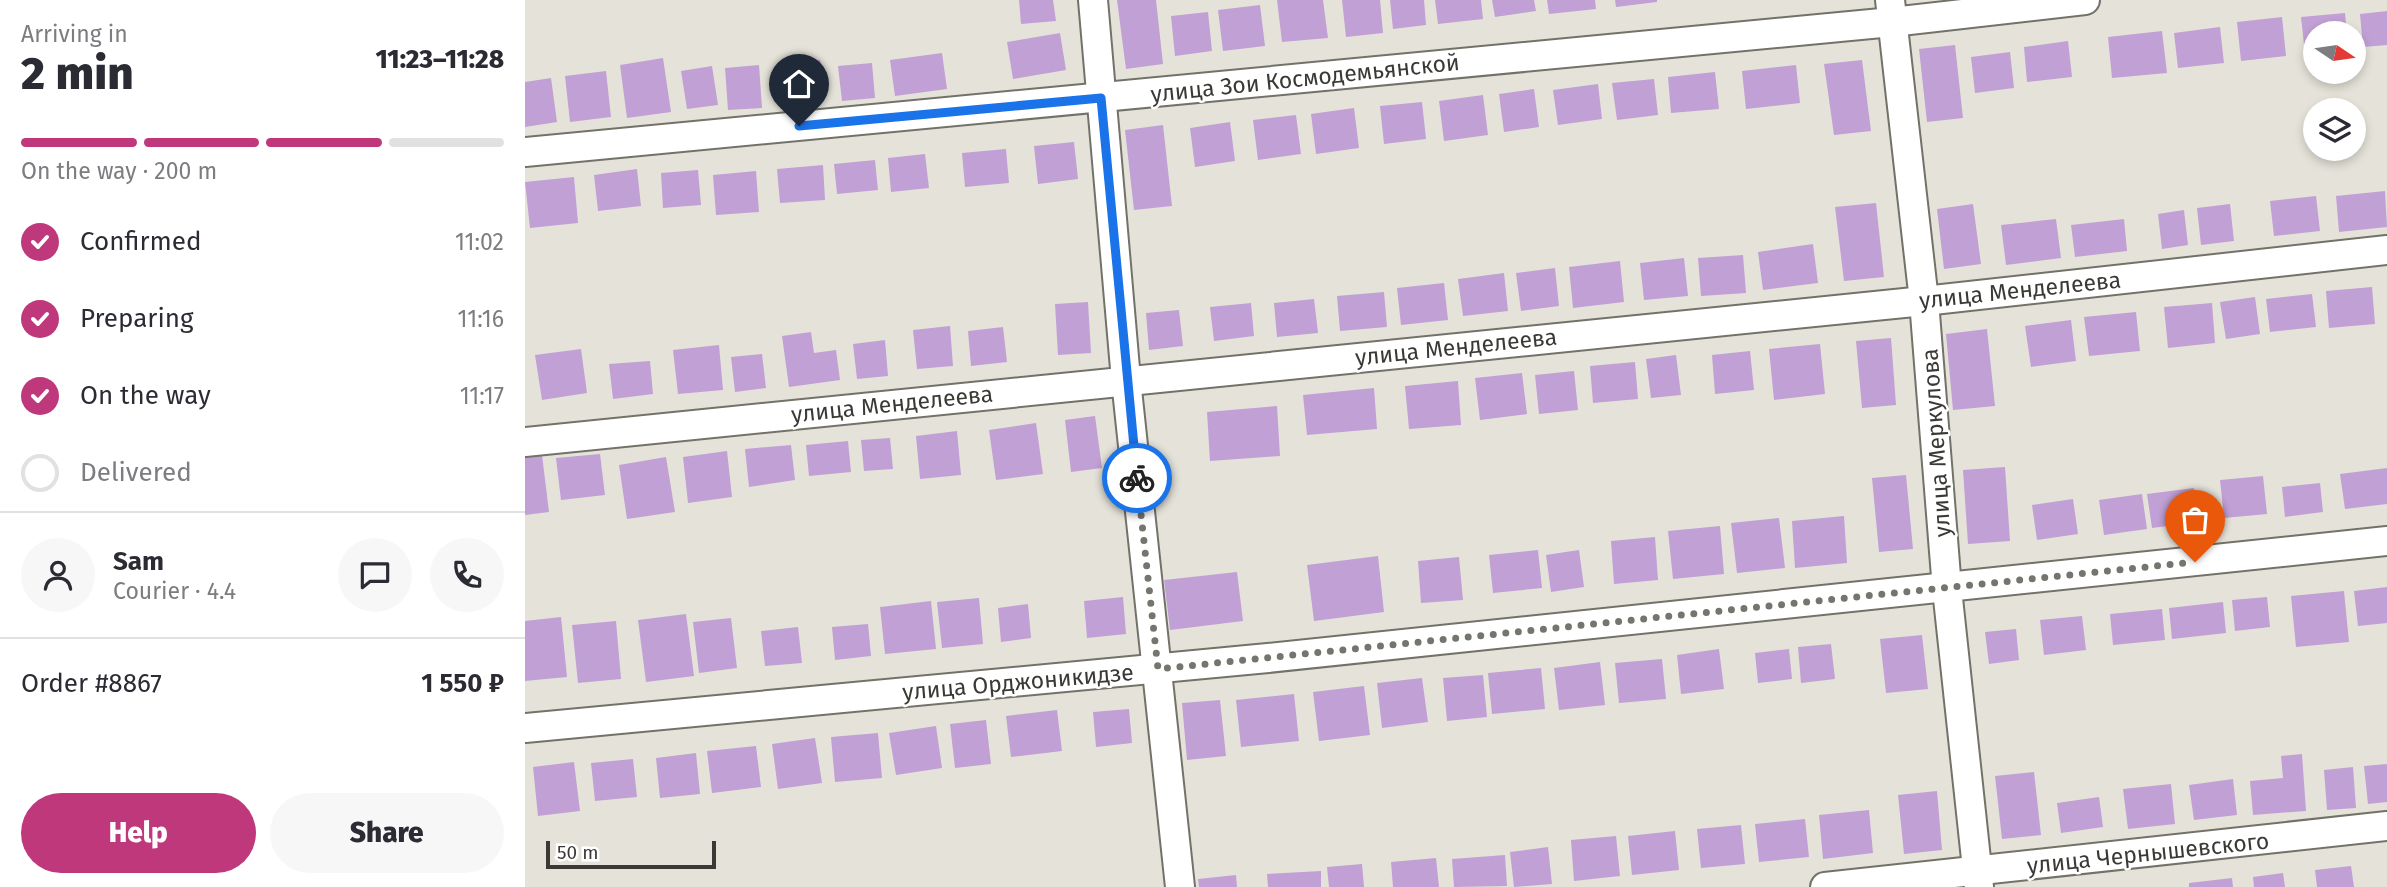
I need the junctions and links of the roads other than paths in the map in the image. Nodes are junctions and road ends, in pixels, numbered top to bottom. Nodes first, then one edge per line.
1 (1093, 0) edge
2 (2085, 0) edge
3 (1891, 11) edge
4 (1101, 98) junction
5 (525, 152) edge
6 (2387, 250) edge
7 (1924, 300) junction
8 (1126, 380) junction
9 (525, 442) edge
10 (2387, 541) edge
11 (1947, 589) junction
12 (1158, 669) junction
13 (525, 728) edge
14 (2387, 826) edge
15 (1978, 879) edge
16 (1180, 887) edge
17 (1825, 887) edge

1 - 4 street
2 - 3 street, улица Зои Космодемьянской
3 - 4 street, улица Зои Космодемьянской
3 - 7 street, улица Меркулова
4 - 5 street, улица Зои Космодемьянской
4 - 8 street
6 - 7 street, улица Менделеева
7 - 8 street, улица Менделеева
7 - 11 street, улица Меркулова
8 - 9 street, улица Менделеева
8 - 12 street
10 - 11 street, улица Орджоникидзе
11 - 12 street, улица Орджоникидзе
11 - 15 street, улица Меркулова
12 - 13 street, улица Орджоникидзе
12 - 16 street
14 - 15 street, улица Чернышевского
15 - 17 street, улица Чернышевского

